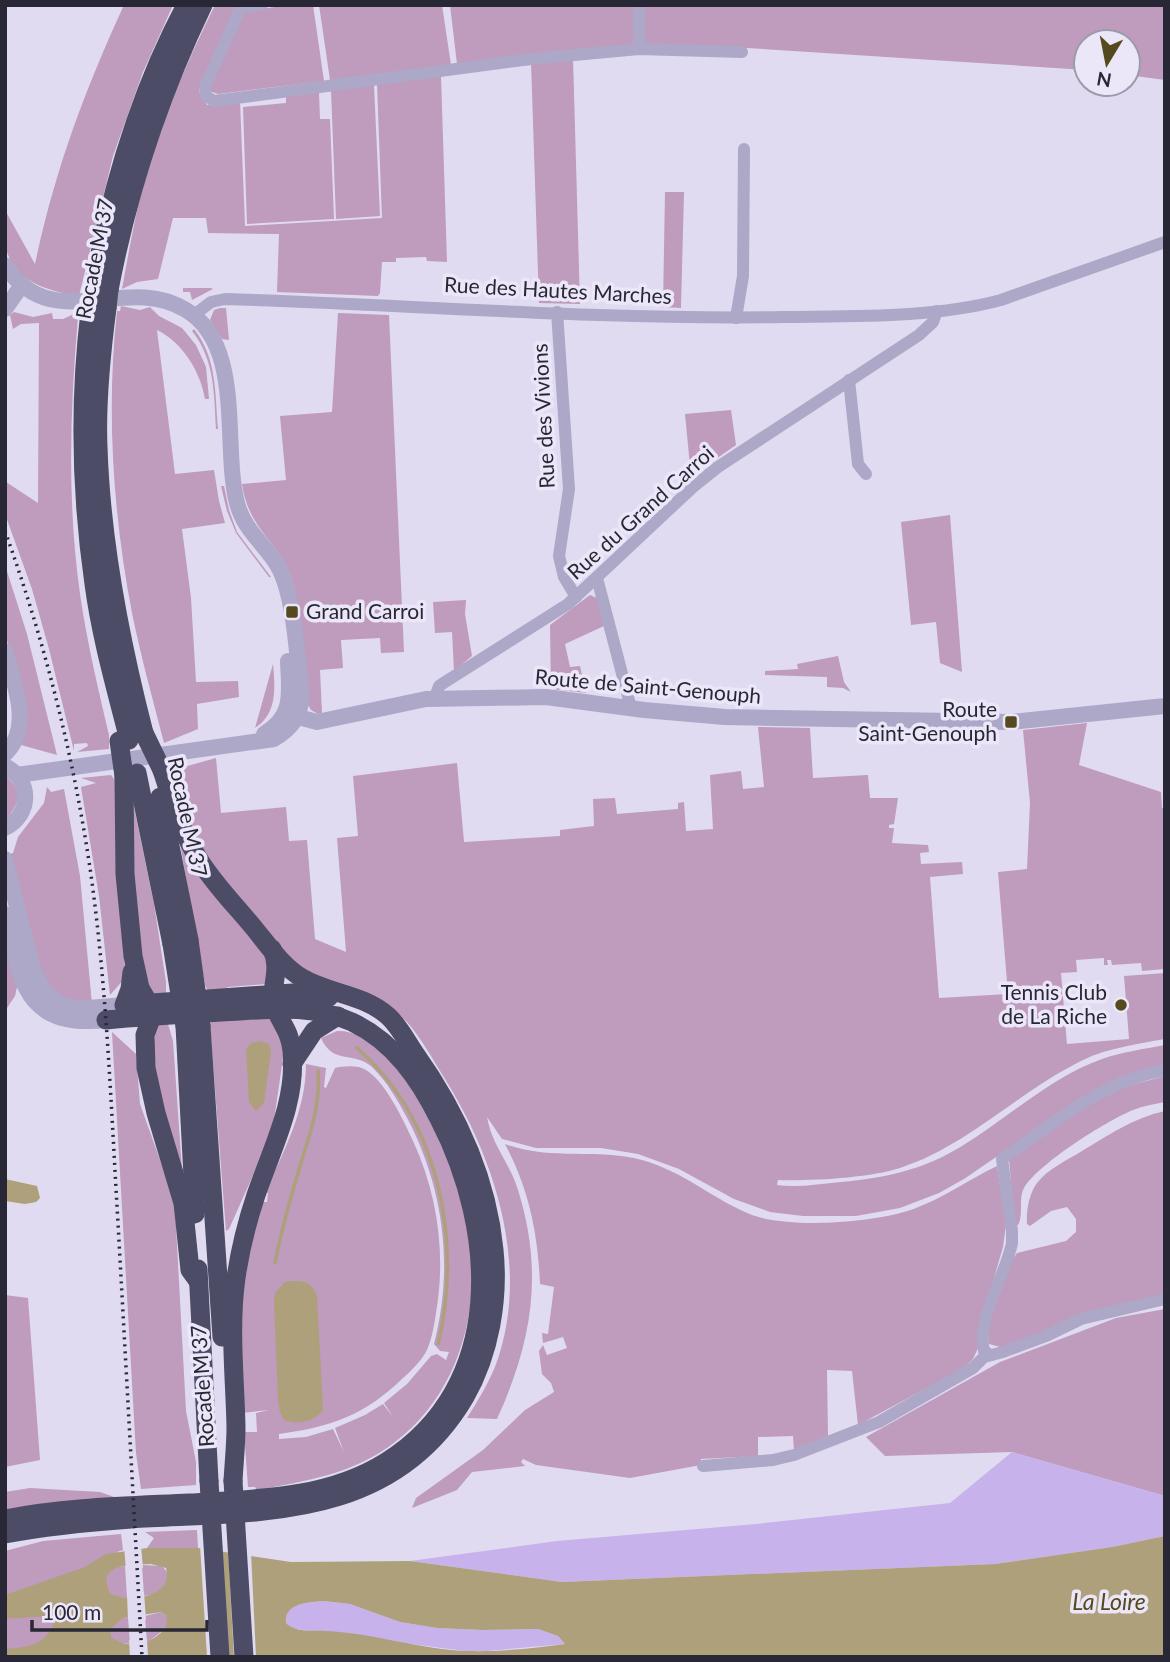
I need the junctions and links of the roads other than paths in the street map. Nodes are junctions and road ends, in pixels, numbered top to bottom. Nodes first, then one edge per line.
1 (186, 5) edge
2 (203, 5) edge
3 (262, 5) edge
4 (639, 5) edge
5 (241, 7) edge
6 (639, 49) junction
7 (742, 52) dead end
8 (744, 149) dead end
9 (1165, 242) edge
10 (5, 265) edge
11 (22, 285) junction
12 (99, 301) junction
13 (5, 309) edge
14 (931, 311) junction
15 (557, 312) junction
16 (194, 315) junction
17 (736, 318) junction
18 (849, 380) junction
19 (866, 474) dead end
20 (597, 578) junction
21 (576, 597) junction
22 (5, 652) edge
23 (443, 698) junction
24 (1165, 706) edge
25 (631, 708) junction
26 (293, 713) junction
27 (131, 738) junction
28 (8, 751) edge
29 (56, 770) junction
30 (12, 771) edge
31 (144, 773) junction
32 (25, 803) junction
33 (7, 830) edge
34 (5, 859) edge
35 (5, 914) edge
36 (272, 949) junction
37 (133, 956) junction
38 (274, 1002) junction
39 (124, 1005) junction
40 (150, 1009) junction
41 (338, 1016) junction
42 (106, 1020) junction
43 (193, 1026) junction
44 (410, 1045) junction
45 (145, 1054) junction
46 (292, 1065) junction
47 (1165, 1070) edge
48 (198, 1281) junction
49 (1165, 1299) edge
50 (990, 1355) junction
51 (703, 1466) dead end
52 (233, 1481) junction
53 (5, 1519) edge
54 (5, 1534) edge
55 (220, 1657) edge
56 (244, 1657) edge

1 - 12 highway, Rocade M 37
2 - 12 highway, Rocade M 37
3 - 5 street
4 - 6 street
5 - 6 street
6 - 7 street
8 - 17 street
9 - 14 street
10 - 11 street
11 - 13 street
11 - 16 street
12 - 27 highway, Rocade M 37
12 - 27 highway, Rocade M 37
14 - 17 street, Rue des Hautes Marches
14 - 18 street, Rue du Grand Carroi
15 - 16 street, Rue des Hautes Marches
15 - 17 street, Rue des Hautes Marches
15 - 21 street, Rue des Vivions
16 - 26 street
18 - 19 street
18 - 20 street, Rue du Grand Carroi
20 - 21 street, Rue du Grand Carroi
20 - 25 street
21 - 23 street, Rue du Grand Carroi
22 - 28 street
23 - 25 street, Route de Saint-Genouph
23 - 26 street, Route de Saint-Genouph
24 - 25 street, Route de Saint-Genouph
26 - 29 street
27 - 31 highway, Rocade M 37, bridge
27 - 31 highway, bridge
28 - 30 street
29 - 30 street
29 - 32 street
30 - 32 street
31 - 36 highway
31 - 37 highway
31 - 43 highway, Rocade M 37, bridge
32 - 33 street
34 - 39 street
35 - 42 street
36 - 38 highway
36 - 44 highway
37 - 39 highway
37 - 40 highway
38 - 40 highway
38 - 41 highway
38 - 44 highway
38 - 46 highway
39 - 40 highway
40 - 42 highway
40 - 45 highway
41 - 46 highway
41 - 53 highway
42 - 45 highway
43 - 48 highway, Rocade M 37
43 - 52 highway, Rocade M 37
44 - 54 highway
45 - 48 highway
46 - 52 highway
47 - 50 street
48 - 55 highway, Rocade M 37, bridge
49 - 50 street
50 - 51 street
52 - 56 highway, Rocade M 37, bridge

